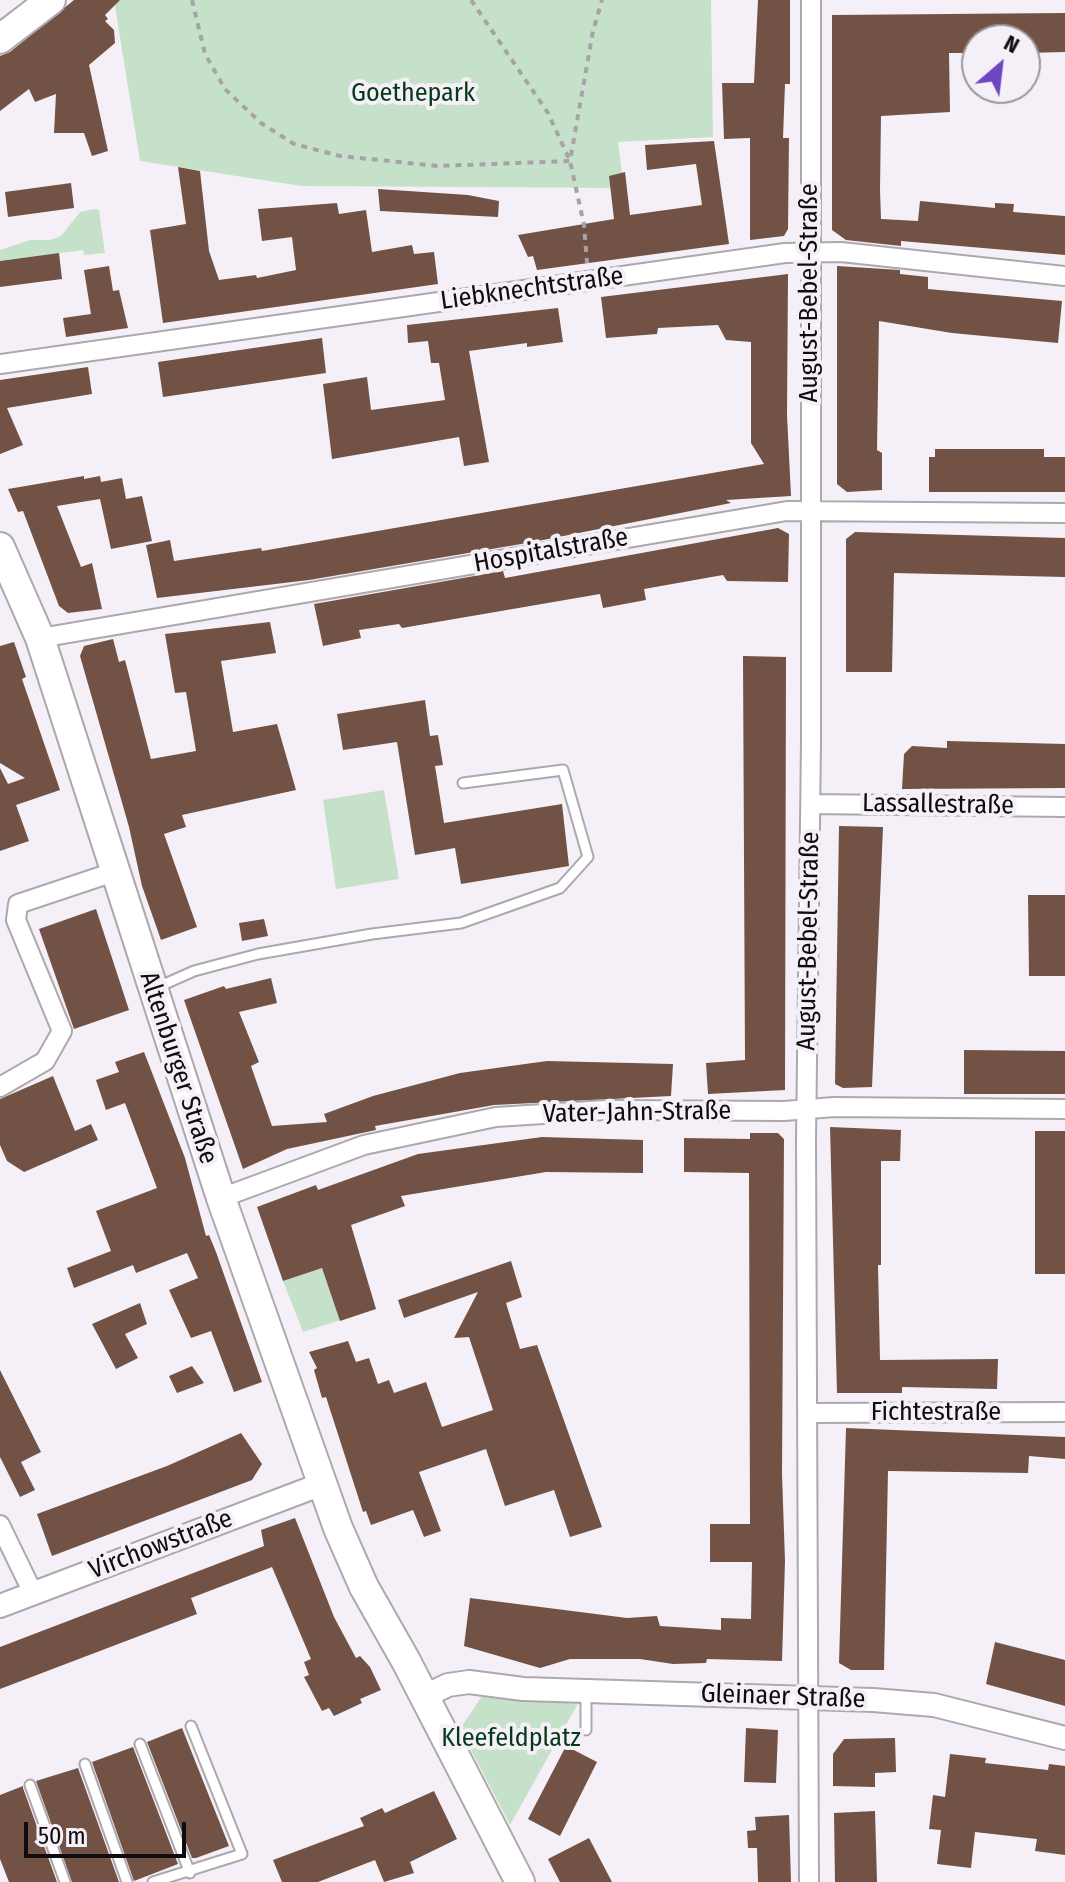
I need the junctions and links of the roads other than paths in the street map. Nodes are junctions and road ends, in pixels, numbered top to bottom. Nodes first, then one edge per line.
1 (51, 0) edge
2 (811, 0) edge
3 (0, 39) edge
4 (810, 251) junction
5 (1065, 276) edge
6 (0, 364) edge
7 (809, 510) junction
8 (1065, 513) edge
9 (0, 547) edge
10 (40, 638) junction
11 (463, 783) dead end
12 (811, 804) junction
13 (1065, 807) edge
14 (114, 872) junction
15 (152, 990) junction
16 (0, 1087) edge
17 (807, 1109) junction
18 (1065, 1109) edge
19 (221, 1198) junction
20 (1065, 1412) edge
21 (808, 1413) junction
22 (322, 1484) junction
23 (0, 1525) edge
24 (33, 1593) junction
25 (0, 1606) edge
26 (586, 1691) junction
27 (425, 1696) junction
28 (806, 1697) junction
29 (191, 1726) dead end
30 (586, 1730) dead end
31 (1065, 1738) edge
32 (140, 1744) dead end
33 (85, 1764) dead end
34 (30, 1785) dead end
35 (190, 1873) junction
36 (65, 1882) edge
37 (127, 1882) edge
38 (153, 1882) edge
39 (520, 1882) edge
40 (809, 1882) edge

1 - 3 main road
2 - 4 street, August-Bebel-Straße
4 - 5 street, Liebknechtstraße
4 - 6 street, Liebknechtstraße
4 - 7 street, August-Bebel-Straße
7 - 8 street, Hospitalstraße
7 - 10 street, Hospitalstraße
7 - 12 street, August-Bebel-Straße
9 - 10 main road, Altenburger Straße
10 - 14 main road, Altenburger Straße
11 - 15 lane
12 - 13 street, Lassallestraße
12 - 17 street, August-Bebel-Straße
14 - 15 main road, Altenburger Straße
14 - 16 street
15 - 19 main road, Altenburger Straße
17 - 18 street, Vater-Jahn-Straße
17 - 19 street, Vater-Jahn-Straße
17 - 21 street, August-Bebel-Straße
19 - 22 main road, Altenburger Straße
20 - 21 street, Fichtestraße
21 - 28 street, August-Bebel-Straße
22 - 24 street, Virchowstraße
22 - 27 main road, Altenburger Straße
23 - 24 street
24 - 25 street, Virchowstraße
26 - 27 street, Gleinaer Straße
26 - 28 street, Gleinaer Straße
26 - 30 lane
27 - 39 main road
28 - 31 street, Gleinaer Straße
28 - 40 street, August-Bebel-Straße
29 - 35 lane
32 - 35 lane
33 - 37 lane
34 - 36 lane
35 - 38 lane

